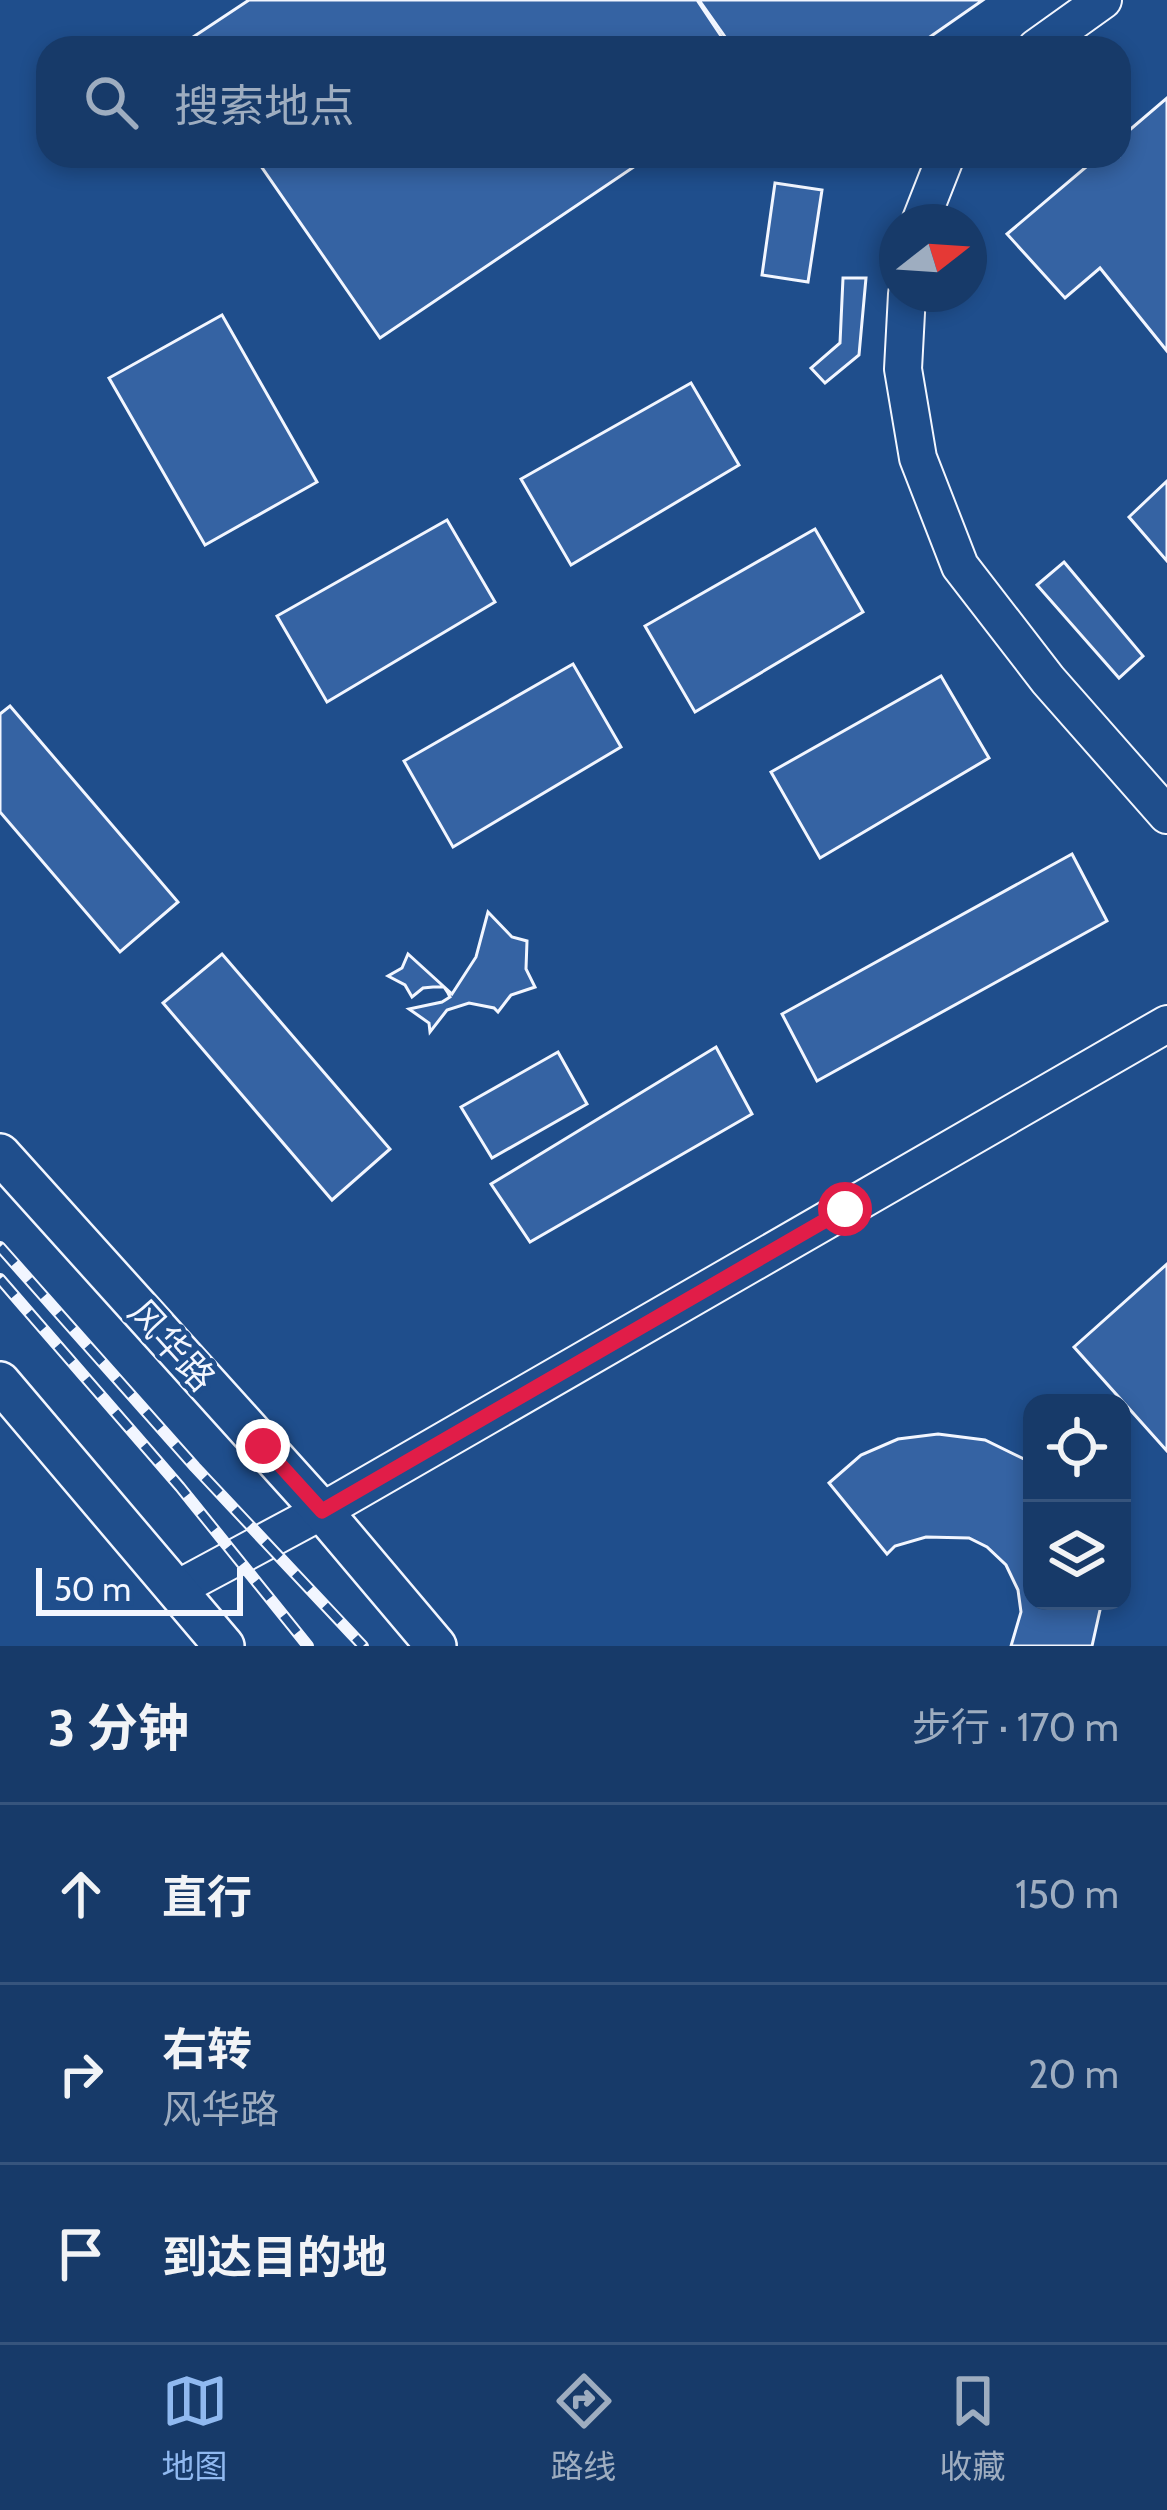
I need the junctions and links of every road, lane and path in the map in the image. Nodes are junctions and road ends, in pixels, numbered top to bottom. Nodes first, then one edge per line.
1 (1103, 0) edge
2 (1053, 36) edge
3 (941, 168) edge
4 (927, 204) edge
5 (907, 312) edge
6 (1167, 815) edge
7 (1167, 1024) edge
8 (0, 1154) edge
9 (0, 1382) edge
10 (322, 1511) junction
11 (175, 1590) junction
12 (224, 1646) edge
13 (436, 1646) edge

1 - 2 main road
3 - 4 main road
5 - 6 main road
7 - 10 main road
8 - 10 main road, 风华路
9 - 11 main road
10 - 11 main road
10 - 13 main road, 风华路
11 - 12 main road

